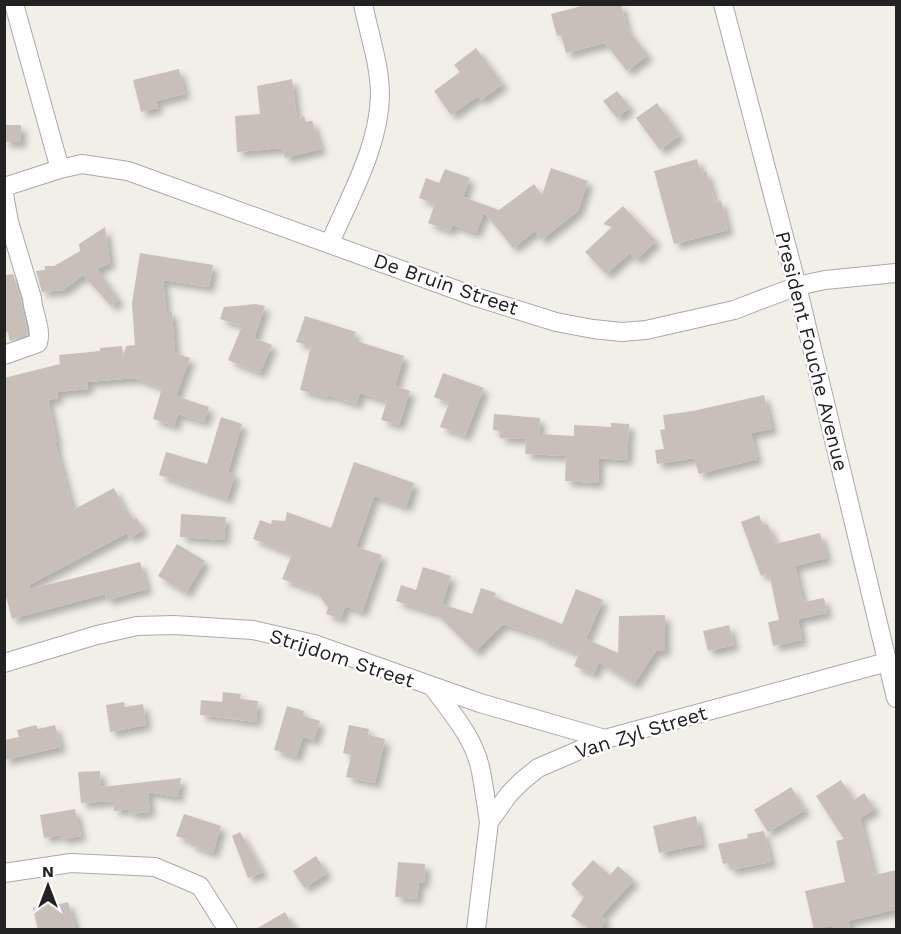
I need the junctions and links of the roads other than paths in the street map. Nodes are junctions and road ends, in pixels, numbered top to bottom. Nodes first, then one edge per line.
1 (14, 4) edge
2 (363, 4) edge
3 (723, 4) edge
4 (60, 169) junction
5 (4, 186) edge
6 (4, 194) edge
7 (330, 243) junction
8 (897, 273) edge
9 (797, 286) junction
10 (4, 355) edge
11 (887, 662) junction
12 (4, 663) edge
13 (432, 686) junction
14 (897, 698) edge
15 (605, 739) junction
16 (489, 822) junction
17 (4, 873) edge
18 (228, 930) edge
19 (476, 930) edge

1 - 4 street
2 - 7 street
3 - 9 street, President Fouche Avenue
4 - 5 street, De Bruin Street
4 - 7 street, De Bruin Street
6 - 10 street
7 - 9 street, De Bruin Street
8 - 9 street, De Bruin Street
9 - 11 street, President Fouche Avenue
11 - 14 street, President Fouche Avenue
11 - 15 street, Van Zyl Street
12 - 13 street, Strijdom Street
13 - 15 street, Strijdom Street
13 - 16 street
15 - 16 street, Van Zyl Street
16 - 19 street, Van Zyl Street
17 - 18 street

